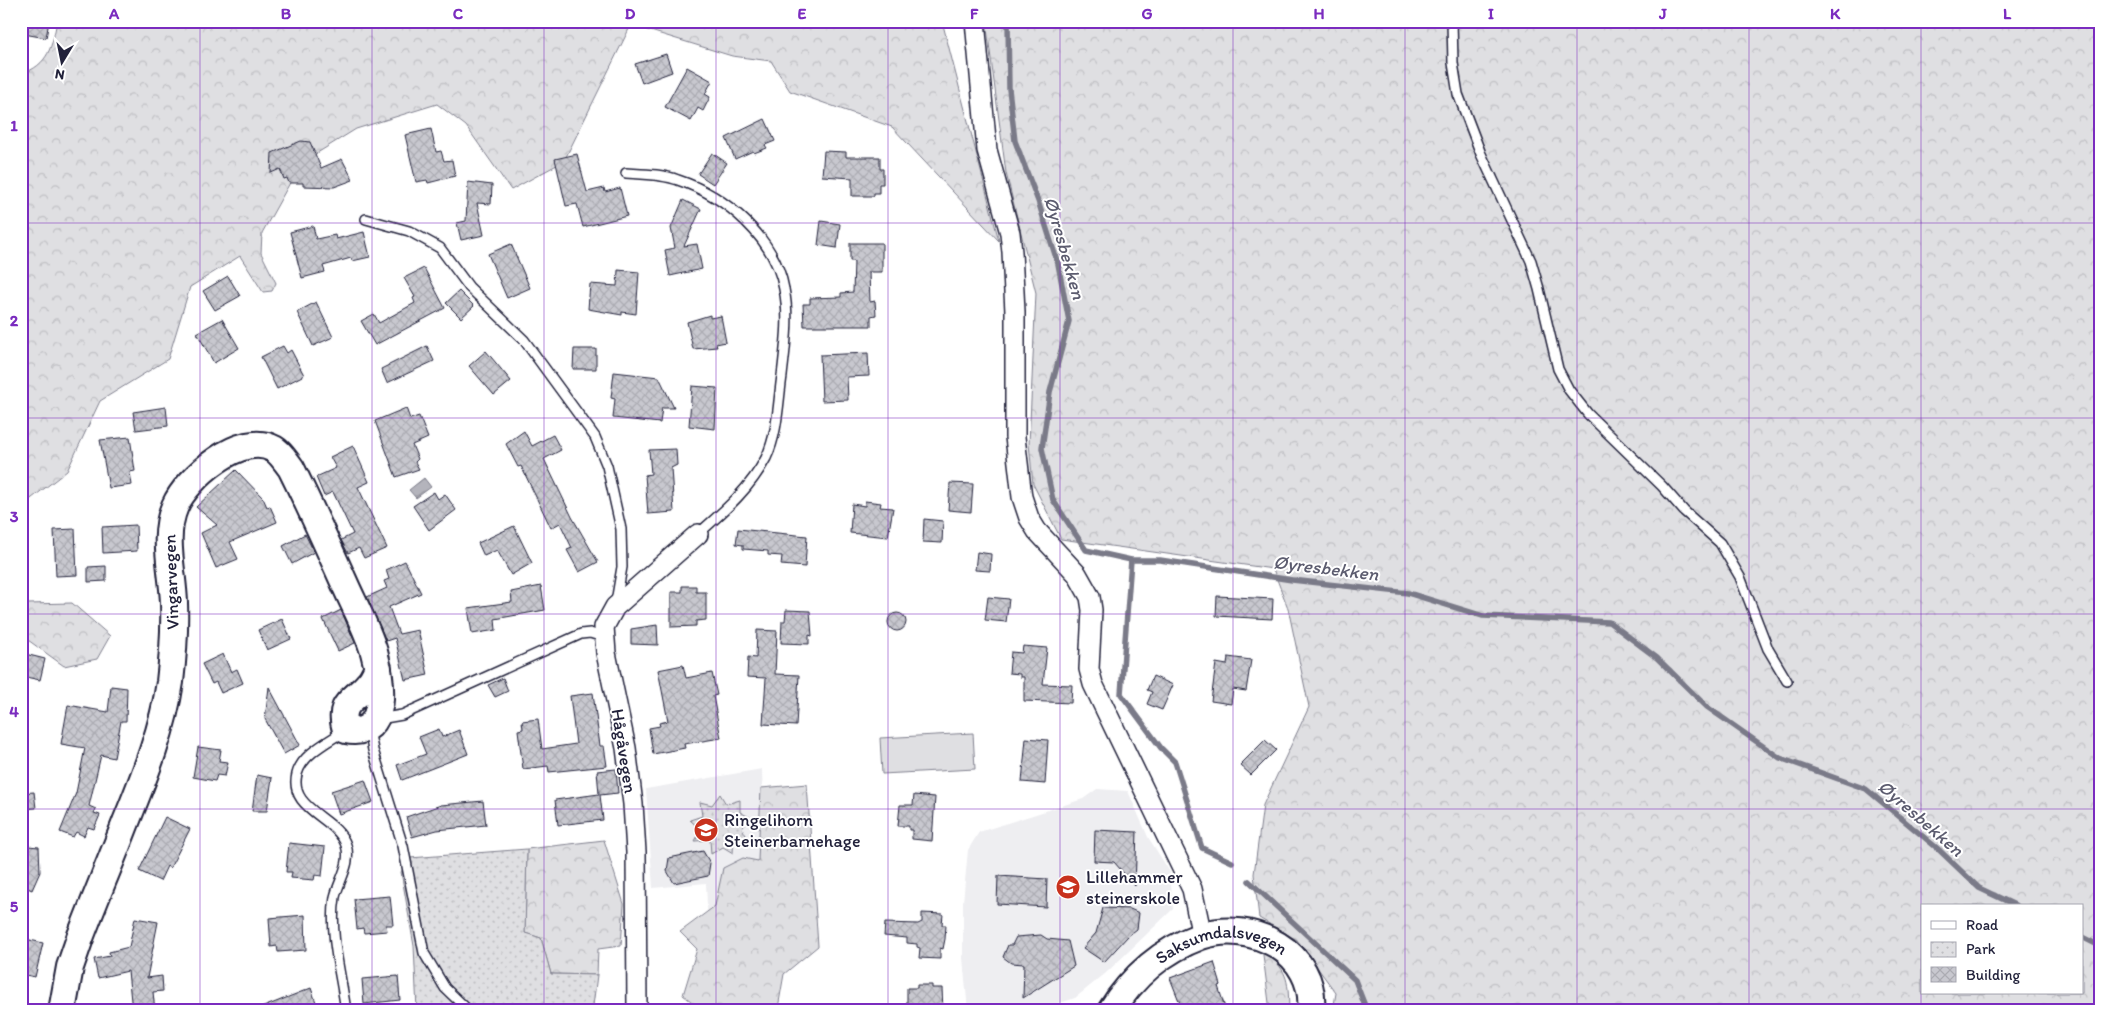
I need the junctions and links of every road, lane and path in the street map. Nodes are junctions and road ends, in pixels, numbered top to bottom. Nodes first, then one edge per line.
1 (976, 21) edge
2 (1452, 21) edge
3 (626, 173) dead end
4 (366, 219) dead end
5 (698, 534) joint
6 (614, 607) junction
7 (603, 637) junction
8 (378, 668) junction
9 (1786, 681) dead end
10 (364, 725) junction
11 (1202, 936) junction
12 (62, 1011) edge
13 (346, 1011) edge
14 (469, 1011) edge
15 (637, 1011) edge
16 (1111, 1011) edge
17 (1311, 1011) edge

1 - 11 street
2 - 9 lane
3 - 5 lane
4 - 6 lane
5 - 6 street, Hågåvegen
6 - 7 street, Hågåvegen
7 - 10 lane
7 - 15 street, Hågåvegen
8 - 10 street, Vingarvegen
8 - 10 street
8 - 12 street, Vingarvegen
10 - 13 lane
10 - 14 lane
11 - 16 street, Saksumdalsvegen
11 - 17 street, Saksumdalsvegen

